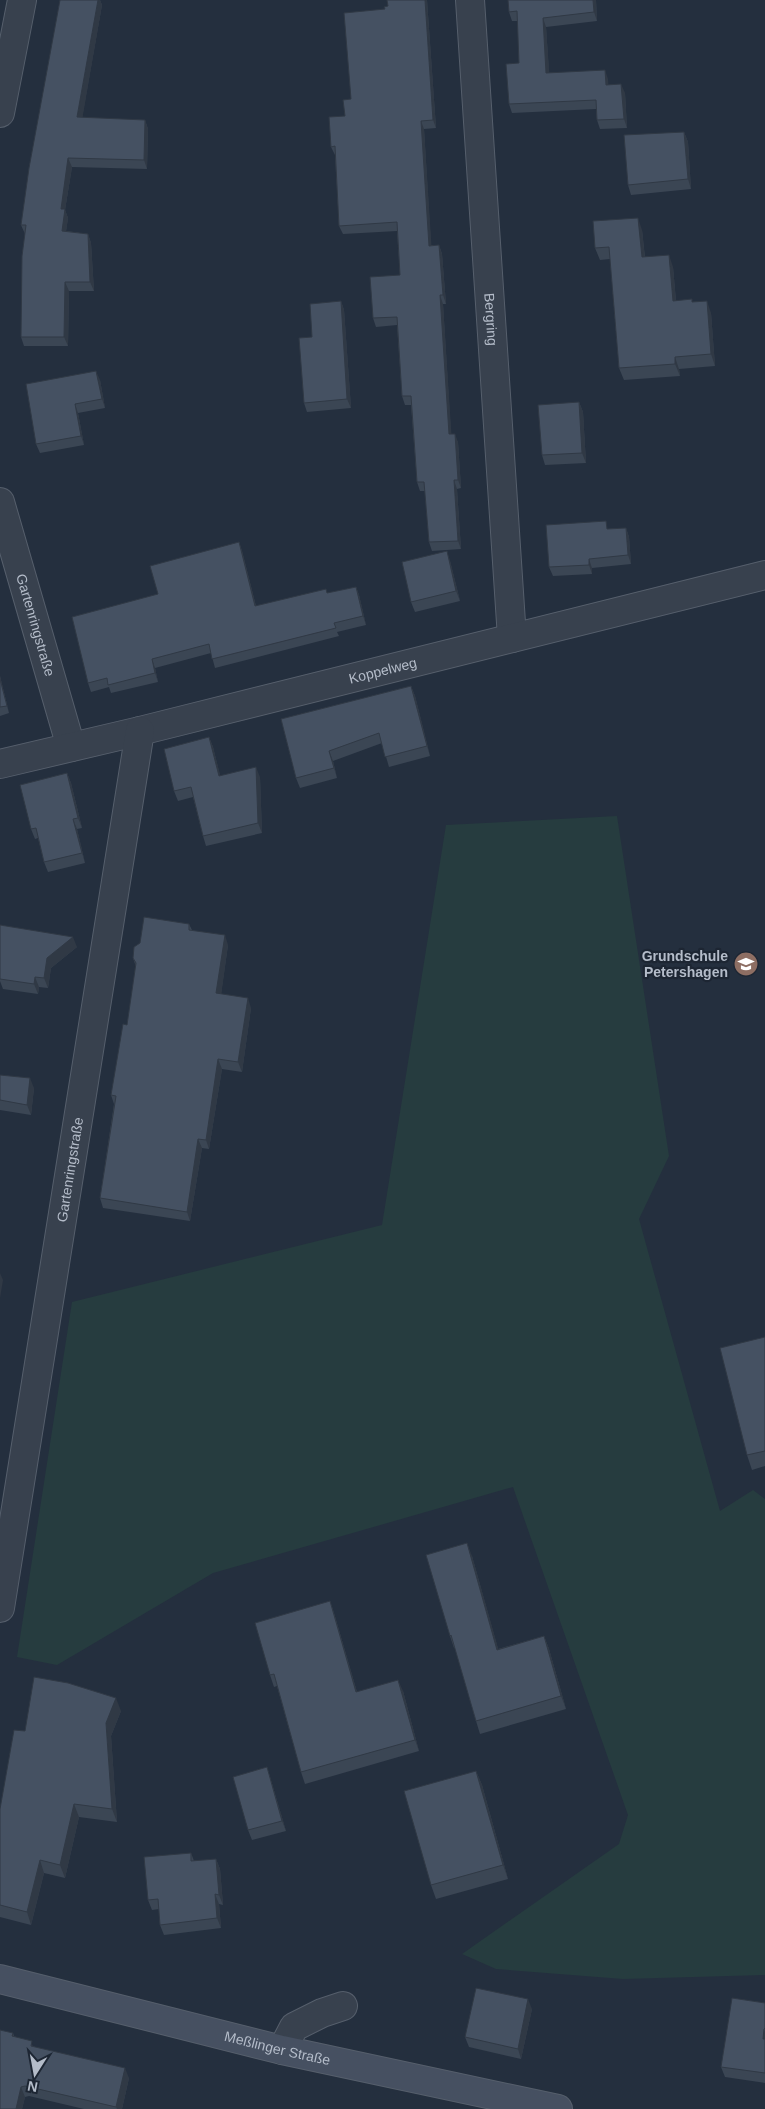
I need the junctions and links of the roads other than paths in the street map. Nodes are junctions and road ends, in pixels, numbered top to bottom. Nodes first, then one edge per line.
1 (22, 0) edge
2 (470, 0) edge
3 (0, 113) edge
4 (0, 502) edge
5 (765, 575) edge
6 (512, 638) junction
7 (140, 731) junction
8 (70, 747) junction
9 (0, 764) edge
10 (0, 1608) edge
11 (0, 1979) edge
12 (343, 2006) dead end
13 (282, 2050) junction
14 (558, 2109) edge

1 - 3 street
2 - 6 street, Bergring
4 - 8 street, Gartenringstraße
5 - 6 street, Koppelweg
6 - 7 street, Koppelweg
7 - 8 street, Koppelweg
7 - 10 street, Gartenringstraße
8 - 9 street, Koppelweg
11 - 13 street, Meßlinger Straße
12 - 13 street
13 - 14 street, Meßlinger Straße

